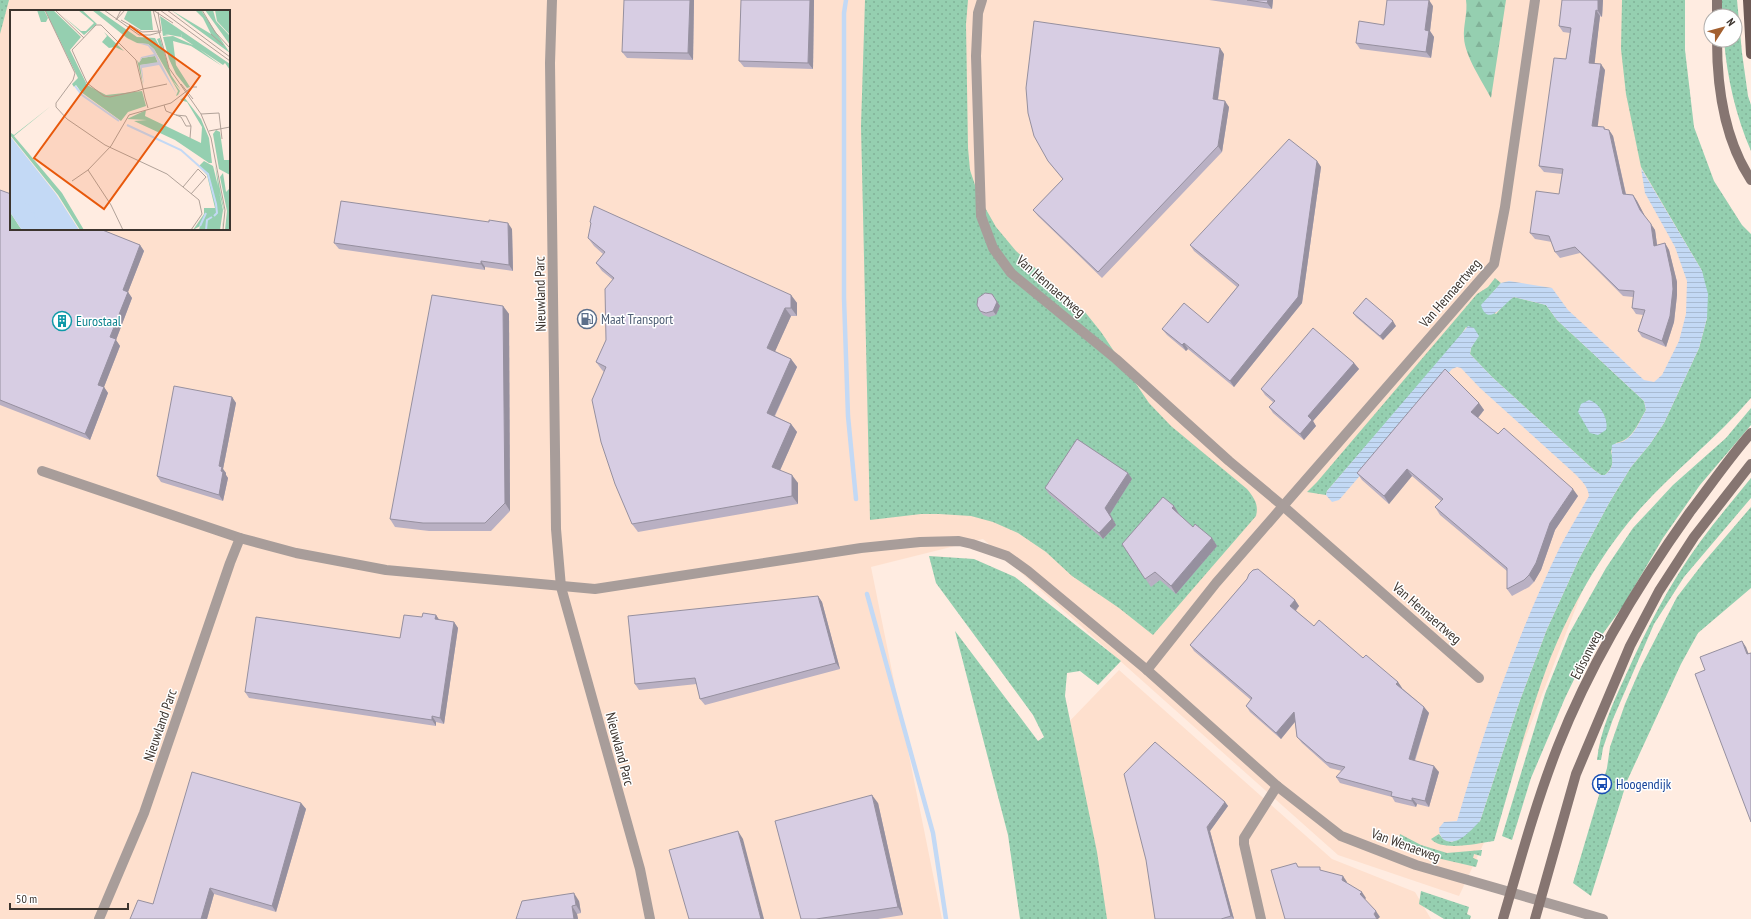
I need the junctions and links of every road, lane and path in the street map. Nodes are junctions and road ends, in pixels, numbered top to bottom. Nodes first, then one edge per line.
1 (552, 0) edge
2 (982, 0) edge
3 (1535, 0) edge
4 (1748, 0) edge
5 (1717, 48) edge
6 (1751, 54) edge
7 (1751, 180) edge
8 (1751, 433) edge
9 (1751, 464) edge
10 (42, 471) dead end
11 (1283, 506) junction
12 (240, 538) junction
13 (561, 587) junction
14 (1147, 670) junction
15 (1479, 678) dead end
16 (1277, 786) junction
17 (1511, 892) junction
18 (1540, 900) junction
19 (99, 919) edge
20 (650, 919) edge
21 (1261, 919) edge
22 (1503, 919) edge
23 (1535, 919) edge
24 (1603, 919) edge

1 - 13 street, Nieuwland Parc
2 - 11 street, Van Hennaertweg
3 - 11 street, Van Hennaertweg
4 - 6 main road
5 - 7 main road
8 - 17 main road, Edisonweg
9 - 18 main road
10 - 12 street
11 - 14 street, Van Hennaertweg
11 - 15 street, Van Hennaertweg
12 - 13 street
12 - 19 street, Nieuwland Parc
13 - 14 street, Van Wenaeweg
13 - 20 street, Nieuwland Parc
14 - 16 street, Van Wenaeweg
16 - 17 street, Van Wenaeweg
16 - 21 street
17 - 18 street, Van Wenaeweg
17 - 22 main road, Edisonweg
18 - 23 main road
18 - 24 street, Van Wenaeweg

